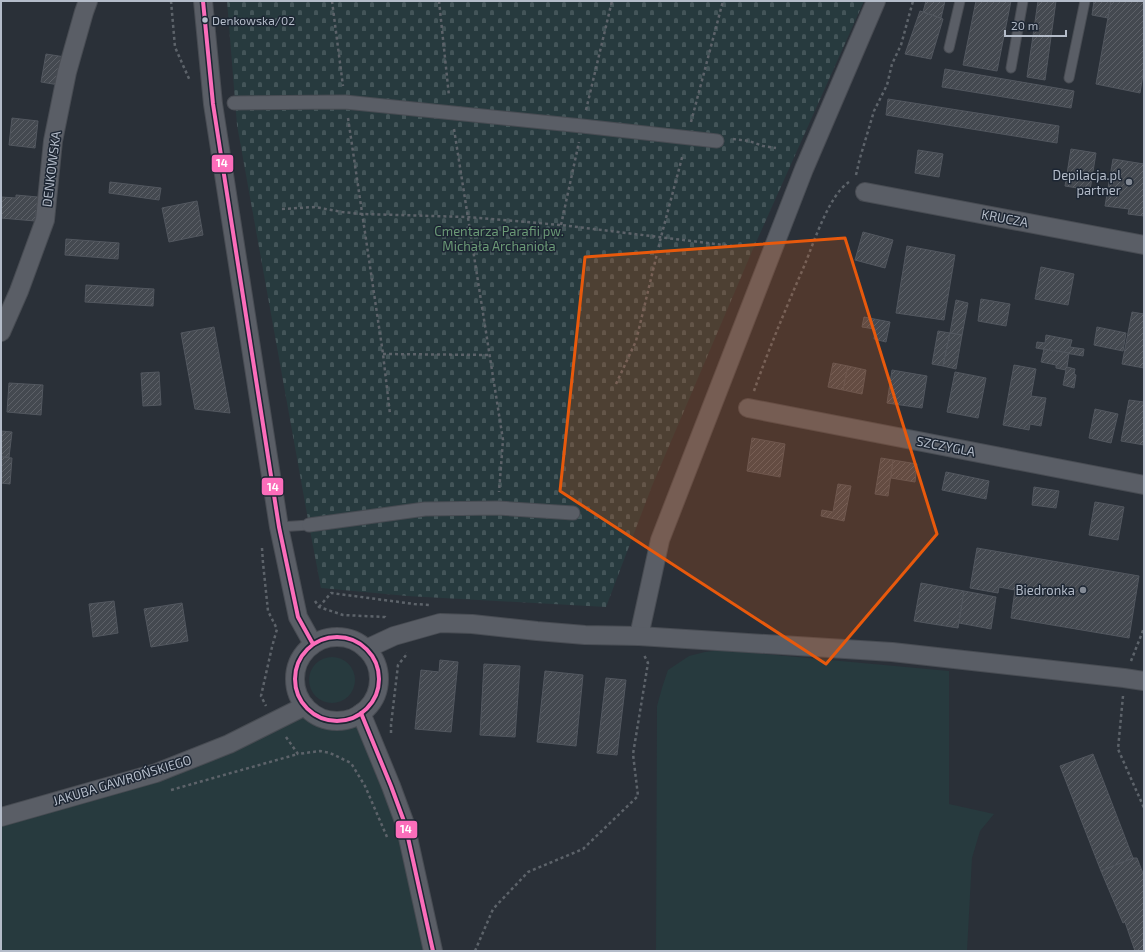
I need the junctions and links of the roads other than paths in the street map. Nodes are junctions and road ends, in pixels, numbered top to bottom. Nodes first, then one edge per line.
1 (88, 1) edge
2 (203, 1) edge
3 (876, 1) edge
4 (960, 1) edge
5 (1023, 1) edge
6 (1085, 1) edge
7 (949, 48) dead end
8 (1011, 68) dead end
9 (1070, 78) dead end
10 (234, 103) dead end
11 (717, 141) road end
12 (865, 192) road end
13 (1144, 245) edge
14 (1, 332) edge
15 (748, 408) road end
16 (1144, 485) edge
17 (572, 513) dead end
18 (309, 525) joint
19 (279, 527) junction
20 (639, 636) junction
21 (313, 644) junction
22 (366, 649) junction
23 (1144, 681) edge
24 (305, 706) junction
25 (361, 713) junction
26 (1, 817) edge
27 (432, 951) edge

1 - 14 street, DENKOWSKA
2 - 19 street
3 - 20 street
4 - 7 lane
5 - 8 lane
6 - 9 lane
10 - 11 street
12 - 13 street, KRUCZA
15 - 16 street, SZCZYGLA
17 - 18 street
18 - 19 lane
19 - 21 street
20 - 22 street
20 - 23 street
21 - 22 street
21 - 24 street
22 - 25 street
24 - 25 street
24 - 26 street, JAKUBA GAWROŃSKIEGO
25 - 27 street

